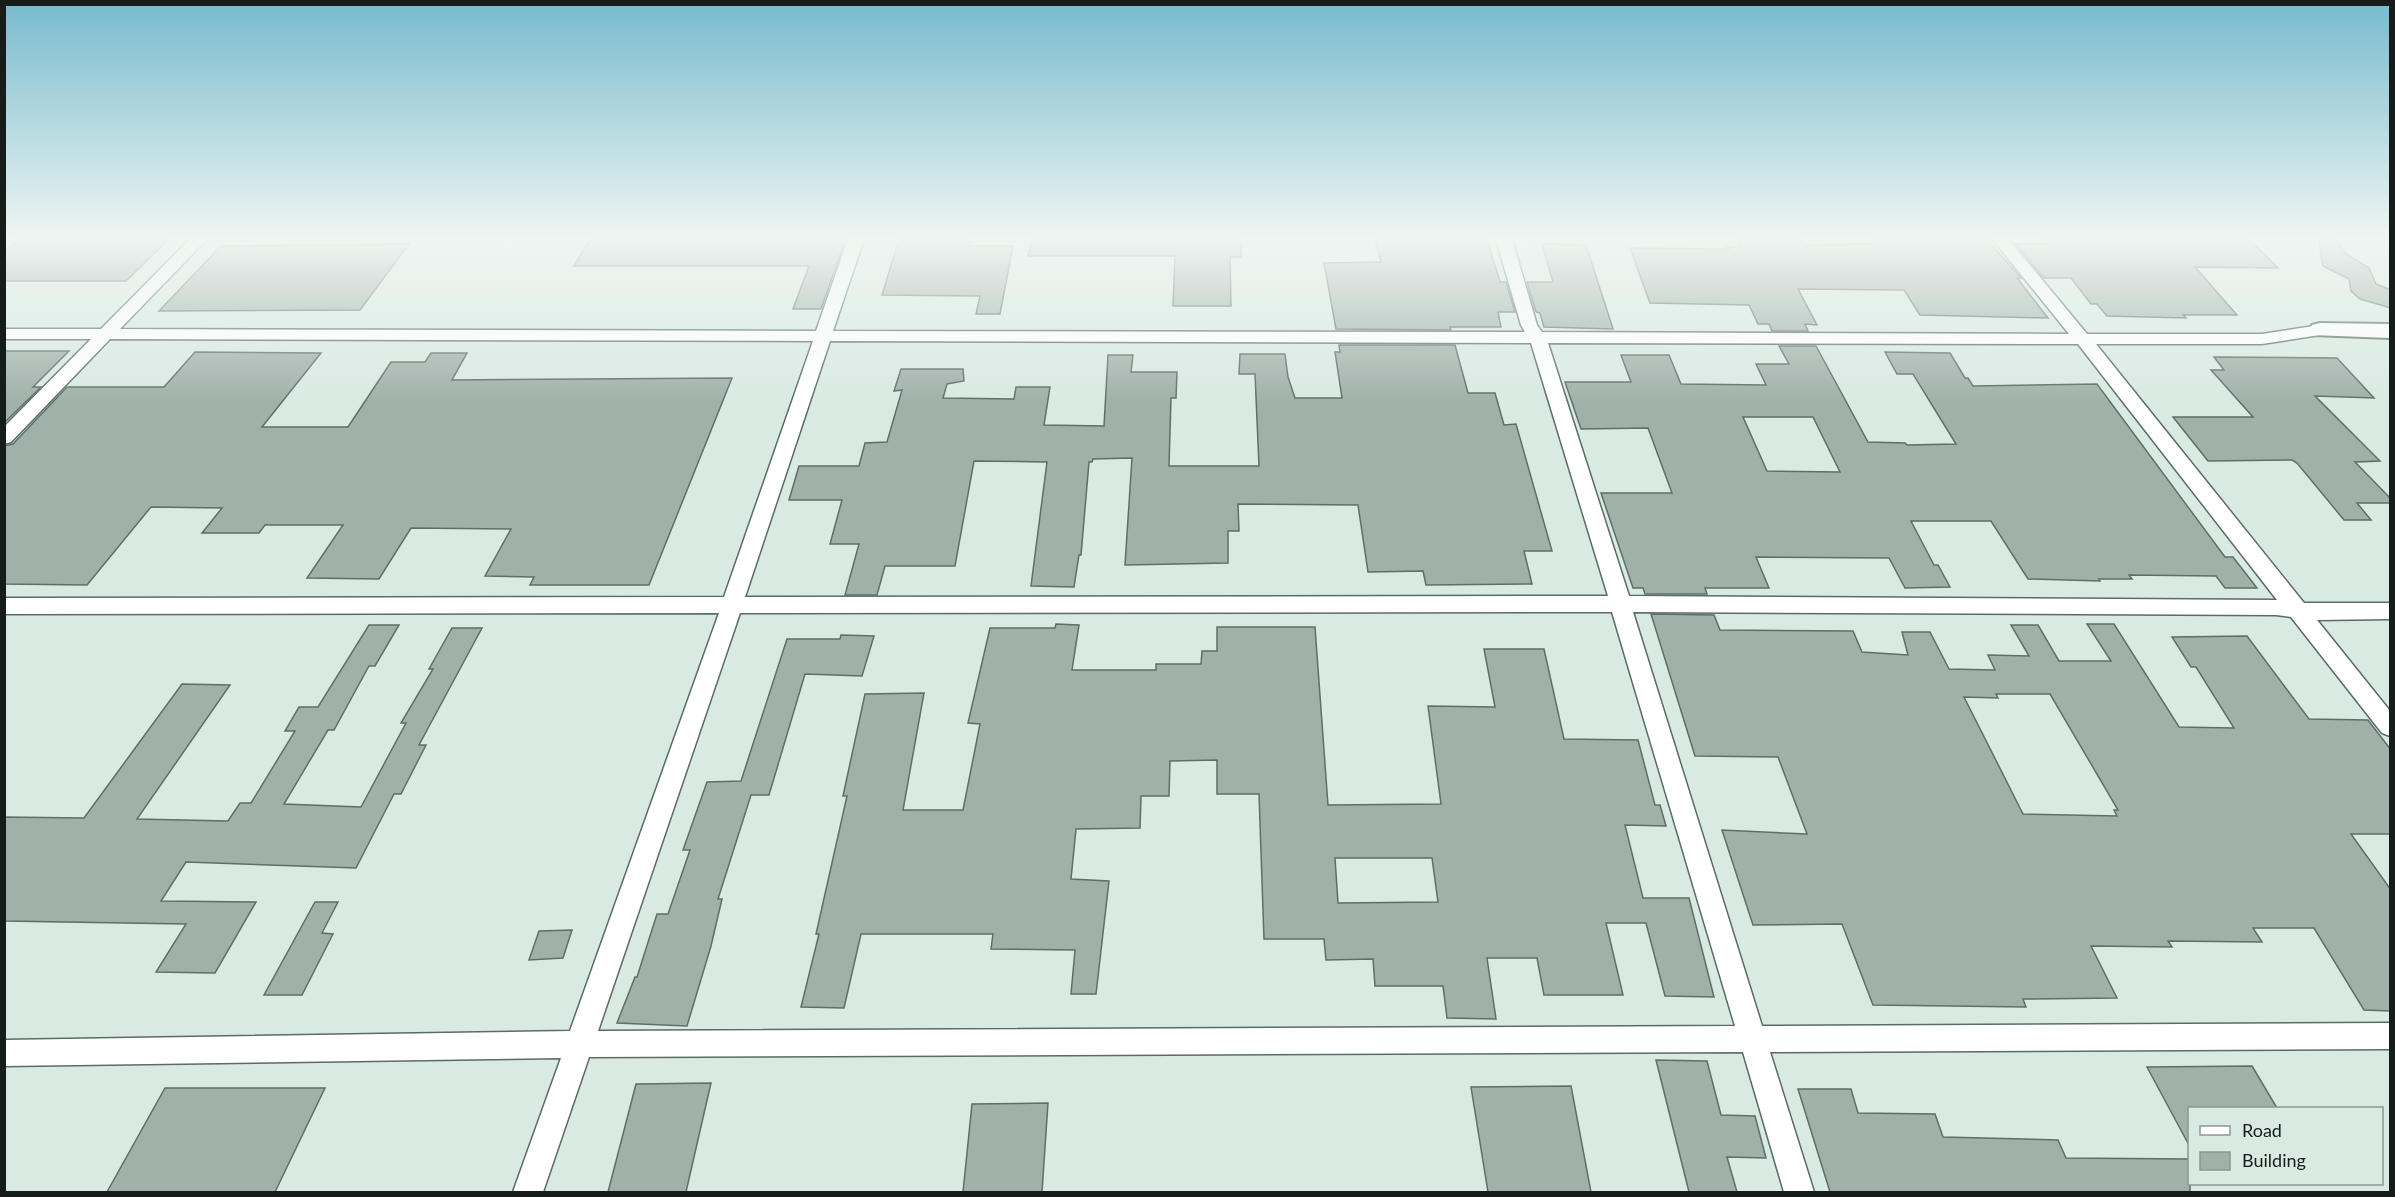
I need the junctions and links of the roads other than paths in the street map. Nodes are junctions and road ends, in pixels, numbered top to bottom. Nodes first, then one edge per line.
1 (148, 292) edge
2 (838, 292) edge
3 (1519, 292) edge
4 (2044, 292) edge
5 (2320, 330) joint
6 (2391, 331) edge
7 (4, 334) edge
8 (108, 334) junction
9 (822, 337) junction
10 (1536, 337) junction
11 (2081, 337) junction
12 (4, 438) edge
13 (1619, 604) junction
14 (732, 605) junction
15 (4, 606) edge
16 (2297, 610) junction
17 (2391, 611) edge
18 (2391, 727) edge
19 (2391, 1036) edge
20 (1751, 1037) junction
21 (580, 1044) junction
22 (4, 1053) edge
23 (528, 1192) edge
24 (1799, 1192) edge

1 - 8 street
2 - 9 street
3 - 10 street
4 - 11 street
5 - 6 street
5 - 11 street
7 - 8 street
8 - 9 street
8 - 12 street
9 - 10 street
9 - 14 street
10 - 11 street
10 - 13 street
11 - 16 street
13 - 14 street
13 - 16 street
13 - 20 street
14 - 15 street
14 - 21 street
16 - 17 street
16 - 18 street
19 - 20 street
20 - 21 street
20 - 24 street
21 - 22 street
21 - 23 street

